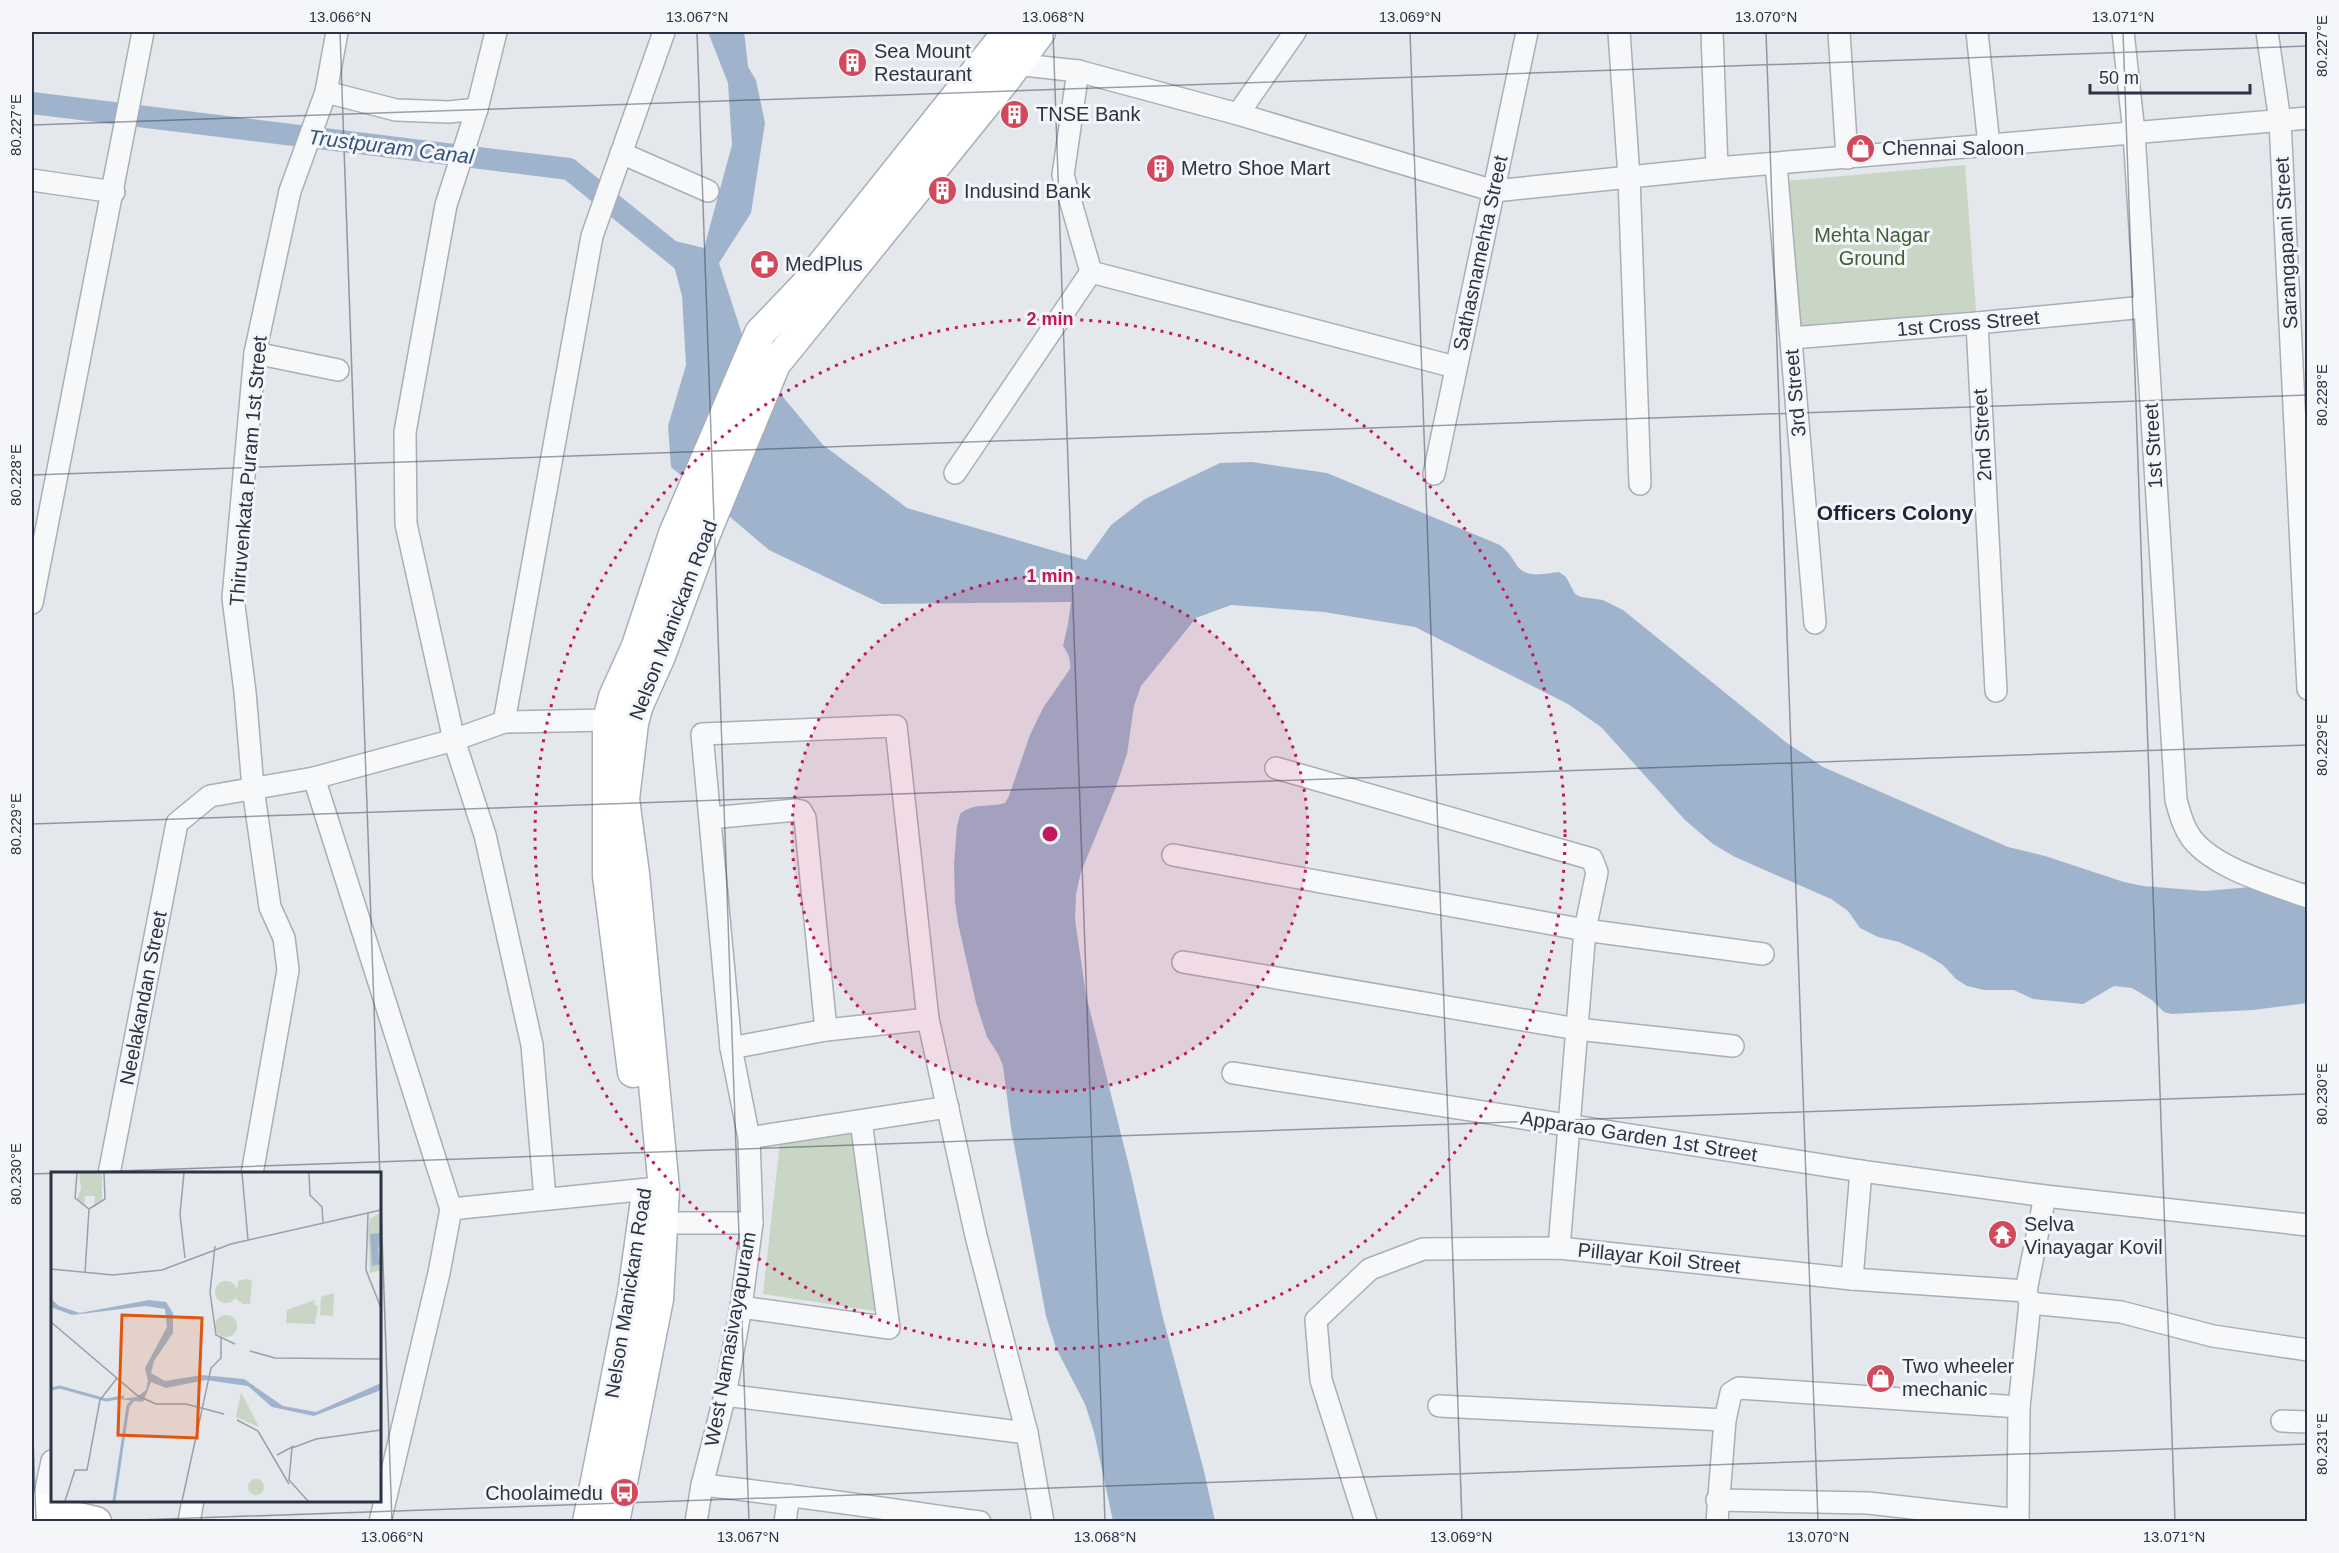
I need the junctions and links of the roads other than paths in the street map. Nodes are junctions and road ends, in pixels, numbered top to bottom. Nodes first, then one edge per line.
1 (143, 32) edge
2 (337, 32) edge
3 (496, 32) edge
4 (664, 32) edge
5 (1008, 32) edge
6 (1040, 32) edge
7 (1295, 32) edge
8 (1527, 32) edge
9 (1619, 32) edge
10 (1712, 32) edge
11 (1839, 32) edge
12 (1977, 32) edge
13 (2123, 32) edge
14 (2267, 32) edge
15 (986, 61) junction
16 (1016, 64) junction
17 (1078, 71) junction
18 (326, 92) junction
19 (477, 109) junction
20 (1238, 114) junction
21 (2307, 118) edge
22 (2280, 121) junction
23 (2134, 133) junction
24 (1989, 145) junction
25 (621, 153) junction
26 (1847, 158) junction
27 (1776, 164) junction
28 (1717, 168) junction
29 (1629, 177) junction
30 (32, 180) edge
31 (708, 191) dead end
32 (1494, 191) junction
33 (114, 192) junction
34 (1091, 272) junction
35 (2145, 307) junction
36 (1977, 323) junction
37 (1791, 338) junction
38 (255, 353) junction
39 (1455, 367) junction
40 (338, 370) dead end
41 (955, 473) dead end
42 (1434, 474) dead end
43 (1640, 484) dead end
44 (32, 603) edge
45 (1815, 623) dead end
46 (2307, 689) edge
47 (1996, 691) dead end
48 (608, 720) junction
49 (504, 722) junction
50 (454, 740) junction
51 (1275, 768) dead end
52 (314, 778) junction
53 (253, 788) junction
54 (710, 818) junction
55 (1173, 855) dead end
56 (2307, 897) edge
57 (1585, 930) junction
58 (1763, 954) dead end
59 (1183, 962) dead end
60 (928, 1019) junction
61 (1577, 1029) junction
62 (826, 1030) junction
63 (1733, 1046) dead end
64 (731, 1048) junction
65 (1233, 1073) dead end
66 (948, 1107) junction
67 (861, 1121) junction
68 (1569, 1125) junction
69 (749, 1137) junction
70 (1861, 1171) junction
71 (109, 1172) edge
72 (252, 1172) edge
73 (648, 1189) junction
74 (2045, 1196) junction
75 (545, 1198) junction
76 (451, 1209) junction
77 (663, 1223) junction
78 (752, 1223) junction
79 (2307, 1225) edge
80 (1559, 1248) junction
81 (1852, 1279) junction
82 (2028, 1297) junction
83 (741, 1307) junction
84 (2307, 1350) edge
85 (724, 1395) junction
86 (1439, 1406) dead end
87 (2019, 1407) junction
88 (1725, 1420) junction
89 (2282, 1420) dead end
90 (2307, 1422) edge
91 (1028, 1433) junction
92 (51, 1465) edge
93 (702, 1485) junction
94 (789, 1495) junction
95 (1717, 1500) junction
96 (193, 1502) edge
97 (38, 1512) edge
98 (868, 1515) edge
99 (956, 1520) edge
100 (96, 1521) edge
101 (189, 1521) edge
102 (380, 1521) edge
103 (588, 1521) edge
104 (614, 1521) edge
105 (696, 1521) edge
106 (785, 1521) edge
107 (980, 1521) edge
108 (1044, 1521) edge
109 (1366, 1521) edge
110 (1717, 1521) edge
111 (2018, 1521) edge

1 - 33 street
2 - 18 street
3 - 19 street
4 - 25 street
5 - 15 main road, Nelson Manickam Road
6 - 16 main road, Nelson Manickam Road
7 - 20 street
8 - 32 street, Sathasnamehta Street
9 - 29 street
10 - 28 street
11 - 26 street
12 - 24 street
13 - 23 street, 1st Street
14 - 22 street, Sarangapani Street
15 - 16 street
15 - 48 main road, Nelson Manickam Road
16 - 17 street
16 - 77 main road, Nelson Manickam Road
17 - 20 street
17 - 34 street
18 - 19 street
18 - 38 street, Thiruvenkata Puram 1st Street
19 - 50 street
20 - 32 street
21 - 22 street
22 - 23 street
22 - 46 street, Sarangapani Street
23 - 24 street
23 - 35 street, 1st Street
24 - 26 street
25 - 31 street
25 - 49 street
26 - 27 street
27 - 28 street
27 - 37 street, 3rd Street
28 - 29 street
29 - 32 street
29 - 43 street
30 - 33 street
32 - 39 street, Sathasnamehta Street
33 - 44 street
34 - 39 street
34 - 41 street
35 - 36 street, 1st Cross Street
35 - 56 street, 1st Street
36 - 37 street, 1st Cross Street
36 - 47 street, 2nd Street
37 - 45 street, 3rd Street
38 - 40 street
38 - 53 street, Thiruvenkata Puram 1st Street
39 - 42 street, Sathasnamehta Street
48 - 49 street
48 - 73 main road, Nelson Manickam Road
49 - 50 street
50 - 52 street
50 - 75 street
51 - 57 street
52 - 53 street
52 - 76 street
53 - 71 street, Neelakandan Street
53 - 72 street, Thiruvenkata Puram 1st Street
54 - 60 street, West Namasivayapuram
54 - 62 street
54 - 64 street, West Namasivayapuram
55 - 57 street
57 - 58 street
57 - 61 street
59 - 61 street
60 - 62 street
60 - 66 street
61 - 63 street
61 - 68 street
62 - 64 street
64 - 69 street, West Namasivayapuram
65 - 68 street, Apparao Garden 1st Street
66 - 67 street
66 - 91 street
67 - 69 street
67 - 83 street
68 - 70 street, Apparao Garden 1st Street
68 - 80 street
69 - 78 street, West Namasivayapuram
70 - 74 street, Apparao Garden 1st Street
70 - 81 street
73 - 75 street
73 - 103 main road, Nelson Manickam Road
74 - 79 street, Apparao Garden 1st Street
74 - 82 street
75 - 76 street
76 - 102 street
77 - 78 street
77 - 104 main road, Nelson Manickam Road
78 - 83 street, West Namasivayapuram
80 - 81 street, Pillayar Koil Street
80 - 109 street, Pillayar Koil Street
81 - 82 street, Pillayar Koil Street
82 - 84 street, Pillayar Koil Street
82 - 87 street
83 - 85 street, West Namasivayapuram
85 - 91 street
85 - 93 street, West Namasivayapuram
86 - 88 street
87 - 88 street
87 - 111 street
88 - 95 street
89 - 90 street
91 - 108 street
92 - 97 street
93 - 94 street
93 - 105 street, West Namasivayapuram
94 - 98 street
94 - 106 street
95 - 110 street
95 - 111 street
96 - 101 street
97 - 100 main road
98 - 99 street
99 - 107 street

